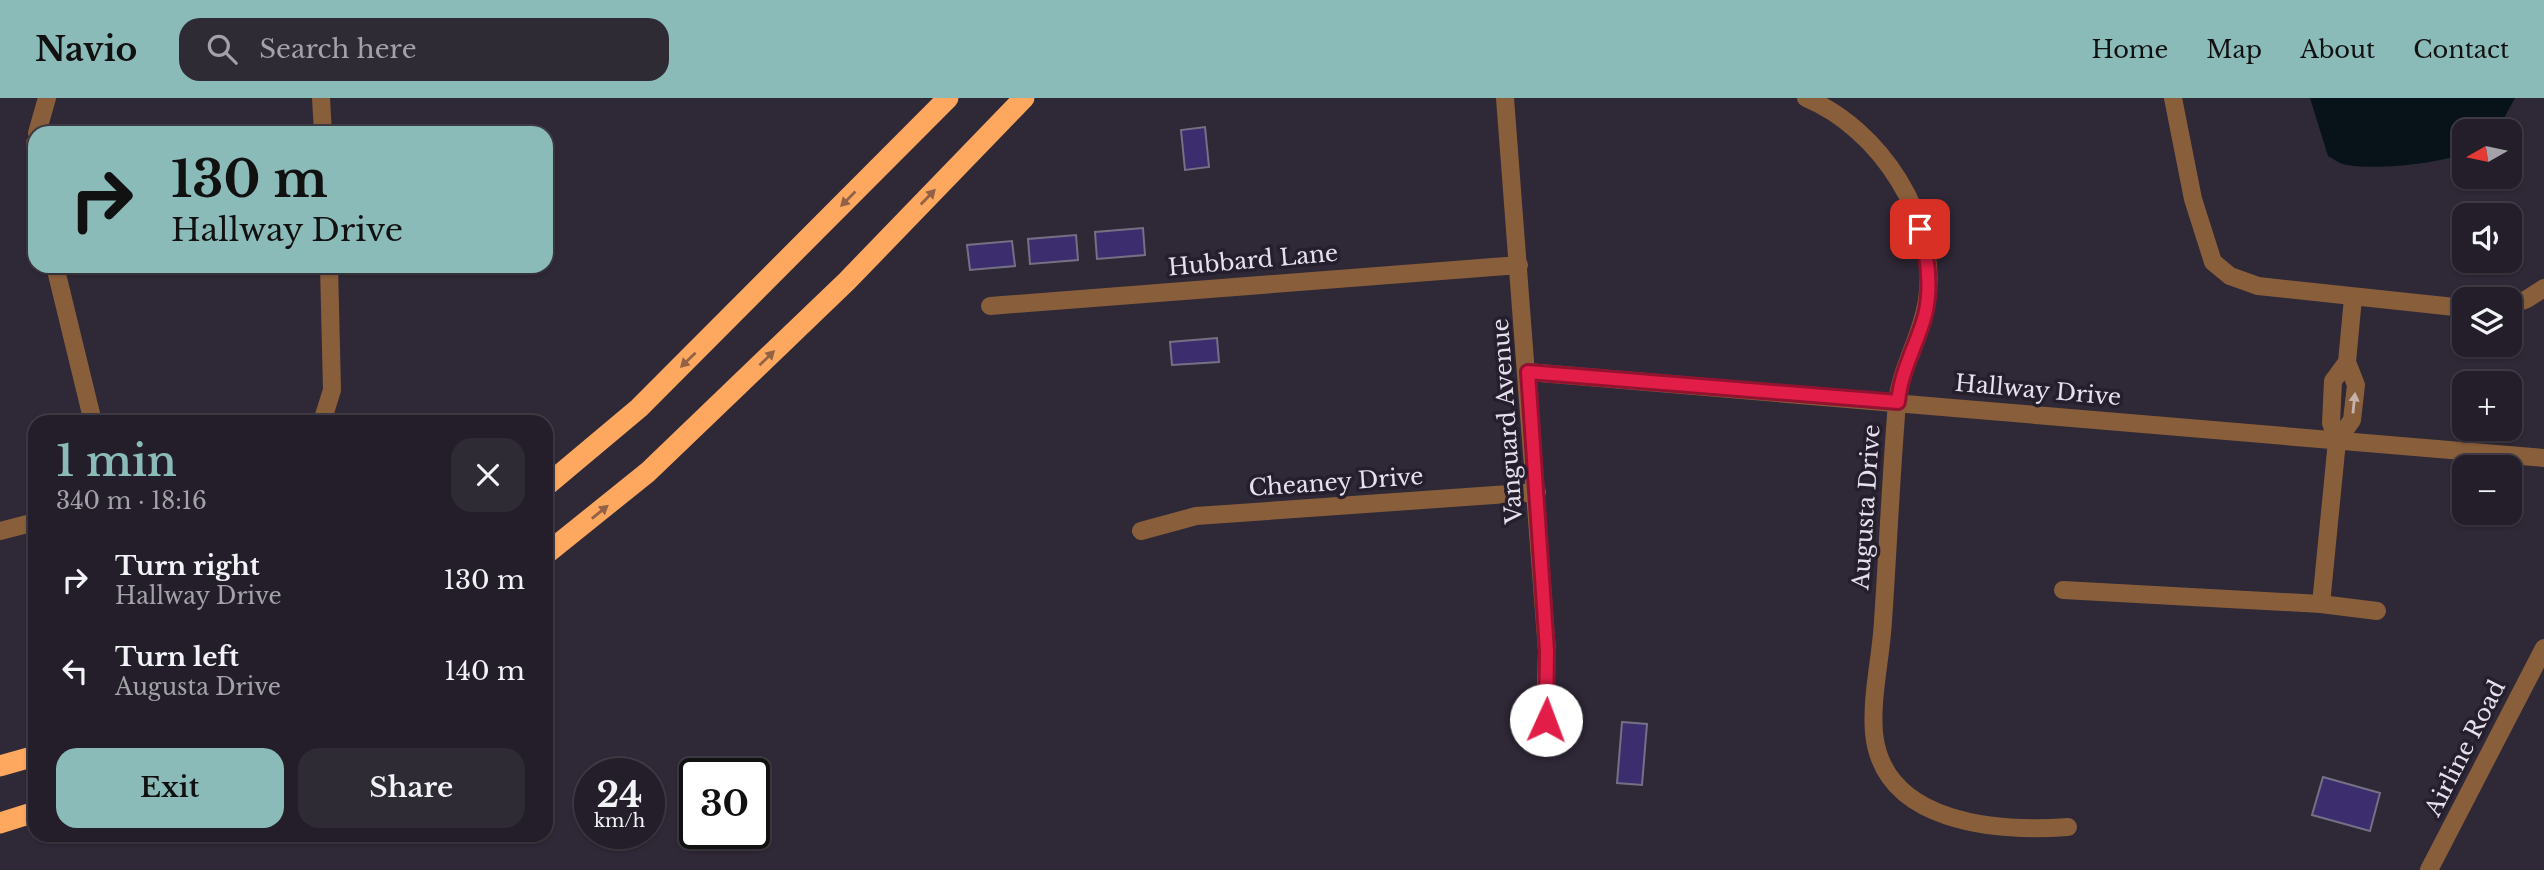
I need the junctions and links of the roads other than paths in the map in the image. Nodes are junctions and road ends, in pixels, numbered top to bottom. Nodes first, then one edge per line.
1 (47, 98) edge
2 (321, 98) edge
3 (948, 98) edge
4 (1024, 98) edge
5 (1505, 98) edge
6 (1806, 98) edge
7 (2173, 98) edge
8 (39, 126) edge
9 (323, 126) edge
10 (1519, 265) junction
11 (57, 273) edge
12 (329, 273) edge
13 (2544, 288) edge
14 (2353, 298) junction
15 (2522, 301) edge
16 (990, 306) dead end
17 (2452, 307) edge
18 (1528, 372) junction
19 (1898, 402) junction
20 (91, 415) edge
21 (324, 415) edge
22 (2337, 441) junction
23 (2544, 458) edge
24 (553, 480) edge
25 (1537, 492) junction
26 (28, 524) edge
27 (0, 531) edge
28 (1141, 531) dead end
29 (553, 548) edge
30 (2063, 590) dead end
31 (2321, 604) junction
32 (2376, 611) dead end
33 (2544, 648) edge
34 (1544, 741) dead end
35 (28, 758) edge
36 (0, 766) edge
37 (28, 814) edge
38 (0, 822) edge
39 (2068, 827) dead end
40 (2429, 870) edge

1 - 8 street
2 - 9 street
3 -> 24 highway
29 -> 4 highway
5 - 10 street, Vanguard Avenue
6 - 19 street, Augusta Drive
7 - 14 street
10 - 16 street, Hubbard Lane
10 - 18 street, Vanguard Avenue
11 - 20 street
12 - 21 street
13 - 15 street
14 - 17 street
14 - 22 street
18 - 19 street, Hallway Drive
18 - 25 street, Vanguard Avenue
19 - 22 street, Hallway Drive
19 - 39 street, Augusta Drive
22 - 23 street, Hallway Drive
22 - 31 street
25 - 28 street, Cheaney Drive
25 - 34 street, Vanguard Avenue
26 - 27 street
30 - 31 street
31 - 32 street
33 - 40 street, Airline Road
35 - 36 highway
37 - 38 highway

